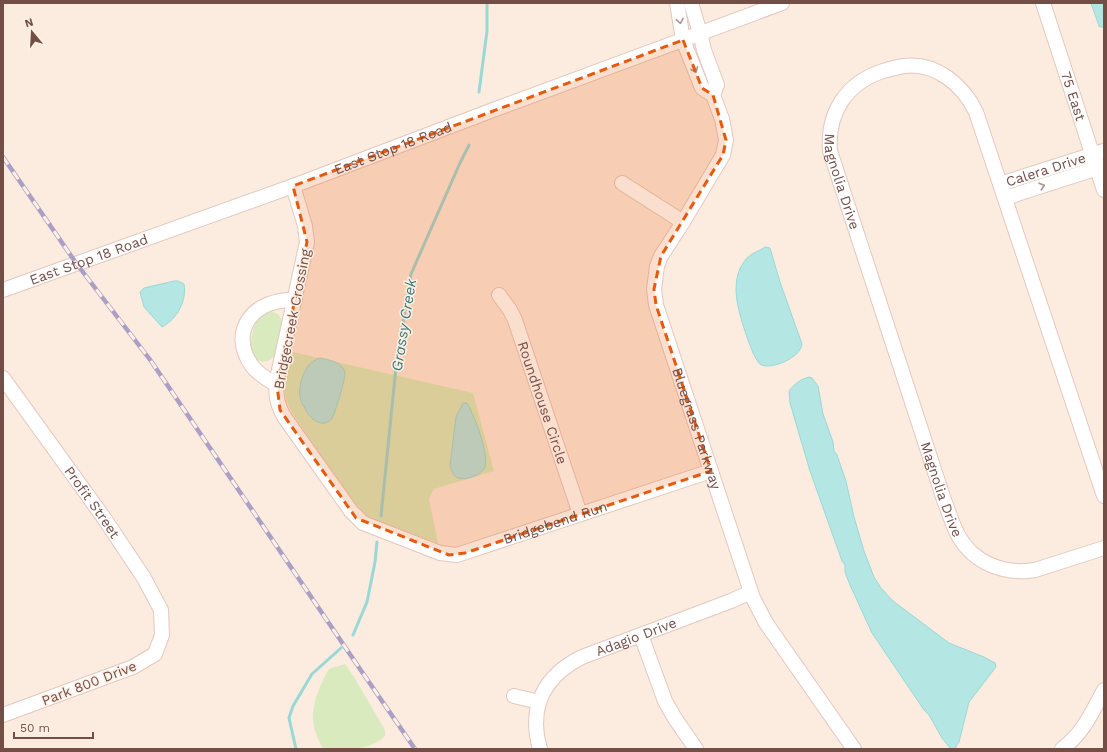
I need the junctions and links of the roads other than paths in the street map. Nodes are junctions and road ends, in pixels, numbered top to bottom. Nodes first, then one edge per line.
1 (676, 3) edge
2 (691, 3) edge
3 (782, 3) edge
4 (1042, 3) edge
5 (700, 33) junction
6 (683, 40) junction
7 (713, 95) junction
8 (1098, 153) edge
9 (1100, 167) edge
10 (622, 183) dead end
11 (1000, 184) junction
12 (292, 186) junction
13 (1104, 190) edge
14 (1005, 198) junction
15 (683, 222) junction
16 (3, 290) edge
17 (499, 295) dead end
18 (294, 300) junction
19 (3, 378) edge
20 (276, 385) junction
21 (711, 471) junction
22 (1104, 496) edge
23 (580, 514) junction
24 (363, 523) joint
25 (1104, 548) edge
26 (751, 592) junction
27 (162, 635) joint
28 (641, 635) junction
29 (1104, 690) edge
30 (514, 696) dead end
31 (539, 702) junction
32 (3, 715) edge
33 (540, 749) edge
34 (696, 749) edge
35 (854, 749) edge
36 (1062, 749) edge

1 -> 6 street, Bluegrass Parkway
2 - 5 street, Bluegrass Parkway
3 - 5 street, East Stop 18 Road
4 - 8 street, 75 East
5 - 6 street, East Stop 18 Road
5 - 7 street, Bluegrass Parkway
6 -> 7 street, Bluegrass Parkway
6 - 12 street, East Stop 18 Road
7 - 15 street, Bluegrass Parkway
8 - 9 street, 75 East
8 - 11 street, Calera Drive
9 - 13 street, 75 East
14 -> 9 street, Calera Drive
10 - 15 street
11 - 14 street, Magnolia Drive
11 - 25 street, Magnolia Drive
12 - 16 street, East Stop 18 Road
12 - 18 street, Bridgecreek Crossing
14 - 22 street, Magnolia Drive
15 - 21 street, Bluegrass Parkway
17 - 23 street, Roundhouse Circle
18 - 20 street, Bridgecreek Crossing
18 - 20 street
19 - 27 street, Profit Street
20 - 24 street, Bridgecreek Crossing
21 - 23 street, Bridgebend Run
21 - 26 street, Bluegrass Parkway
23 - 24 street, Bridgebend Run
26 - 28 street, Adagio Drive
26 - 35 street, Bluegrass Parkway
27 - 32 street, Park 800 Drive
28 - 31 street, Adagio Drive
28 - 34 street
29 - 36 street
30 - 31 street
31 - 33 street, Adagio Drive

